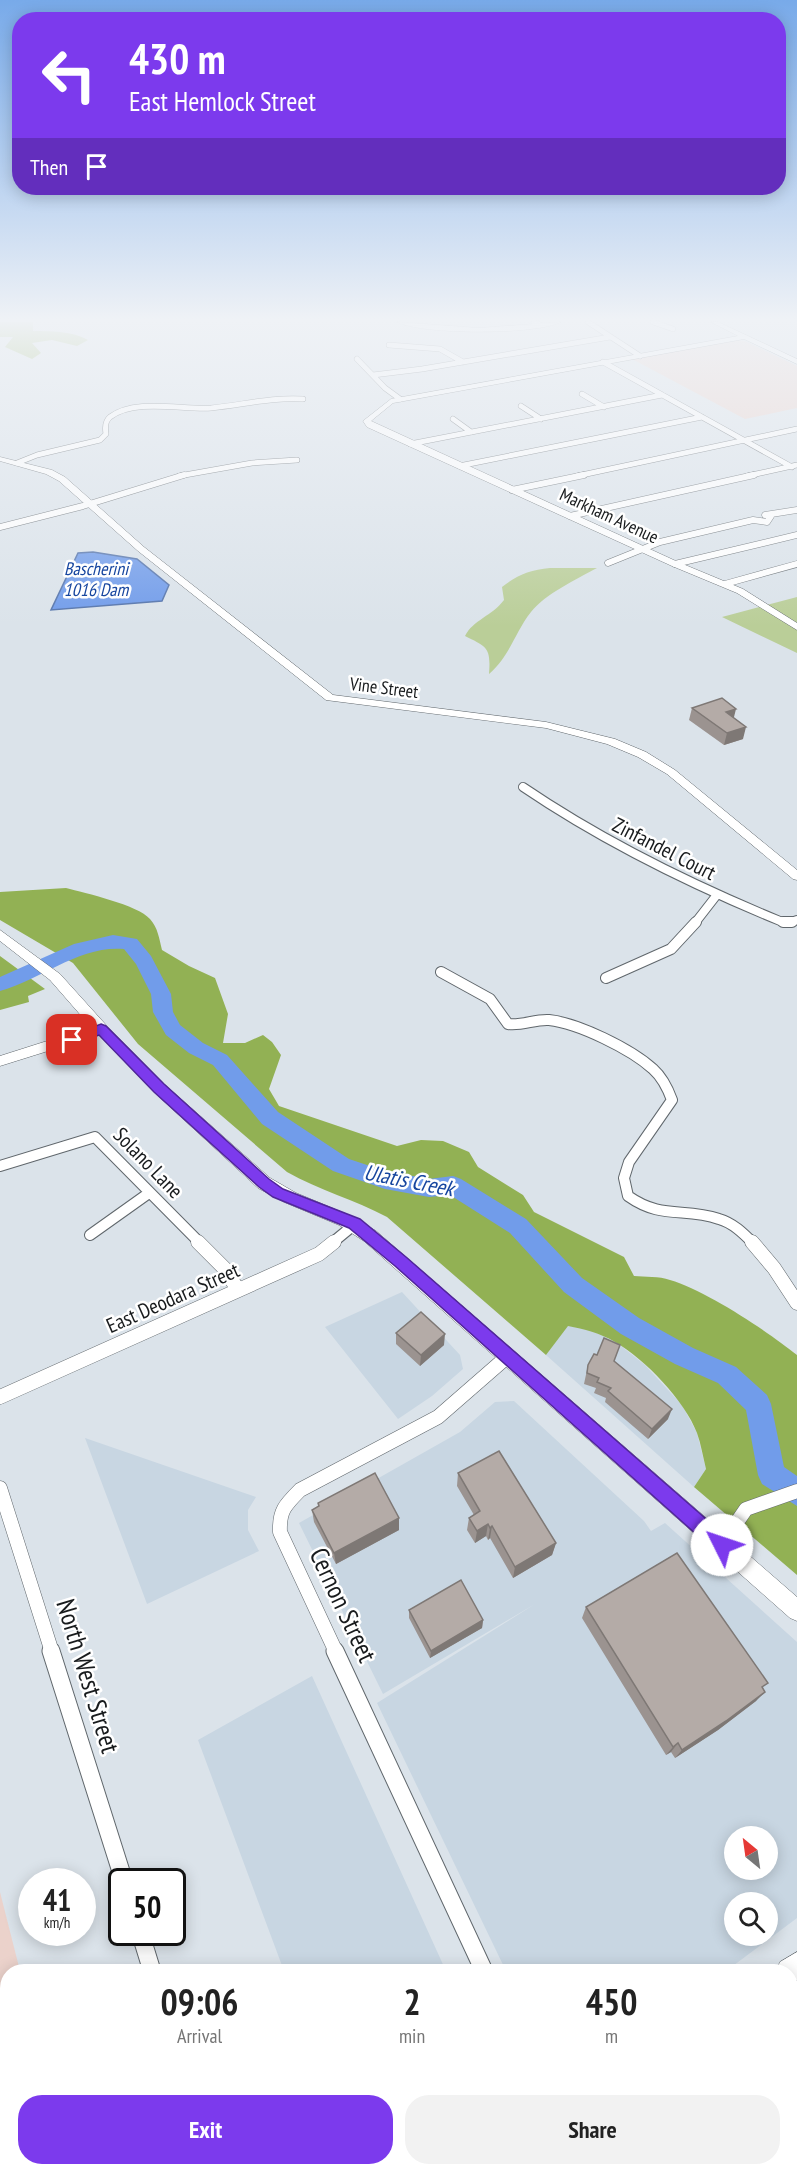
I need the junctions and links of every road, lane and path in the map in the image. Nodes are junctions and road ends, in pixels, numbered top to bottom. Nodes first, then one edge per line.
1 (105, 423) edge
2 (369, 423) edge
3 (459, 423) edge
4 (518, 423) edge
5 (670, 423) edge
6 (713, 423) edge
7 (797, 429) edge
8 (471, 432) junction
9 (744, 441) junction
10 (410, 444) junction
11 (0, 459) edge
12 (297, 460) dead end
13 (17, 463) junction
14 (459, 466) junction
15 (795, 467) edge
16 (512, 490) junction
17 (90, 504) junction
18 (797, 510) edge
19 (570, 516) junction
20 (0, 527) edge
21 (797, 535) edge
22 (642, 549) junction
23 (608, 563) dead end
24 (675, 564) junction
25 (797, 564) edge
26 (725, 584) junction
27 (797, 627) edge
28 (523, 787) dead end
29 (797, 876) edge
30 (716, 896) junction
31 (797, 920) edge
32 (0, 934) edge
33 (441, 972) dead end
34 (606, 978) dead end
35 (101, 1029) junction
36 (0, 1061) edge
37 (0, 1166) edge
38 (149, 1193) junction
39 (354, 1224) junction
40 (90, 1235) dead end
41 (238, 1290) junction
42 (797, 1303) edge
43 (508, 1356) junction
44 (0, 1397) edge
45 (0, 1488) edge
46 (797, 1491) edge
47 (722, 1545) junction
48 (797, 1611) edge
49 (120, 1868) edge
50 (144, 1946) edge
51 (150, 1964) edge
52 (481, 1964) edge

1 - 13 street
2 - 10 street, Markham Avenue
3 - 8 street
4 - 8 street
5 - 14 street
6 - 9 street
7 - 9 street
8 - 10 street
9 - 15 street
9 - 16 street
10 - 14 street, Markham Avenue
11 - 13 street, Vine Street
12 - 17 street
13 - 17 street, Vine Street
14 - 16 street, Markham Avenue
15 - 19 street
16 - 19 street, Markham Avenue
17 - 20 street
17 - 29 street, Vine Street
18 - 22 street
19 - 22 street, Markham Avenue
21 - 24 street
22 - 23 street
22 - 24 street, Markham Avenue
24 - 26 street, Markham Avenue
25 - 26 street
26 - 27 street, Markham Avenue
28 - 30 street, Zinfandel Court
30 - 31 street, Zinfandel Court
30 - 34 street
32 - 35 street
33 - 42 street
35 - 36 street
35 - 39 street
37 - 38 street, Solano Lane
38 - 40 street
38 - 41 street, Solano Lane
39 - 41 street, East Deodara Street
39 - 43 street
41 - 44 street, East Deodara Street
43 - 47 street
43 - 52 street, Cernon Street
45 - 49 street, North West Street
46 - 47 street
47 - 48 street
50 - 51 street

